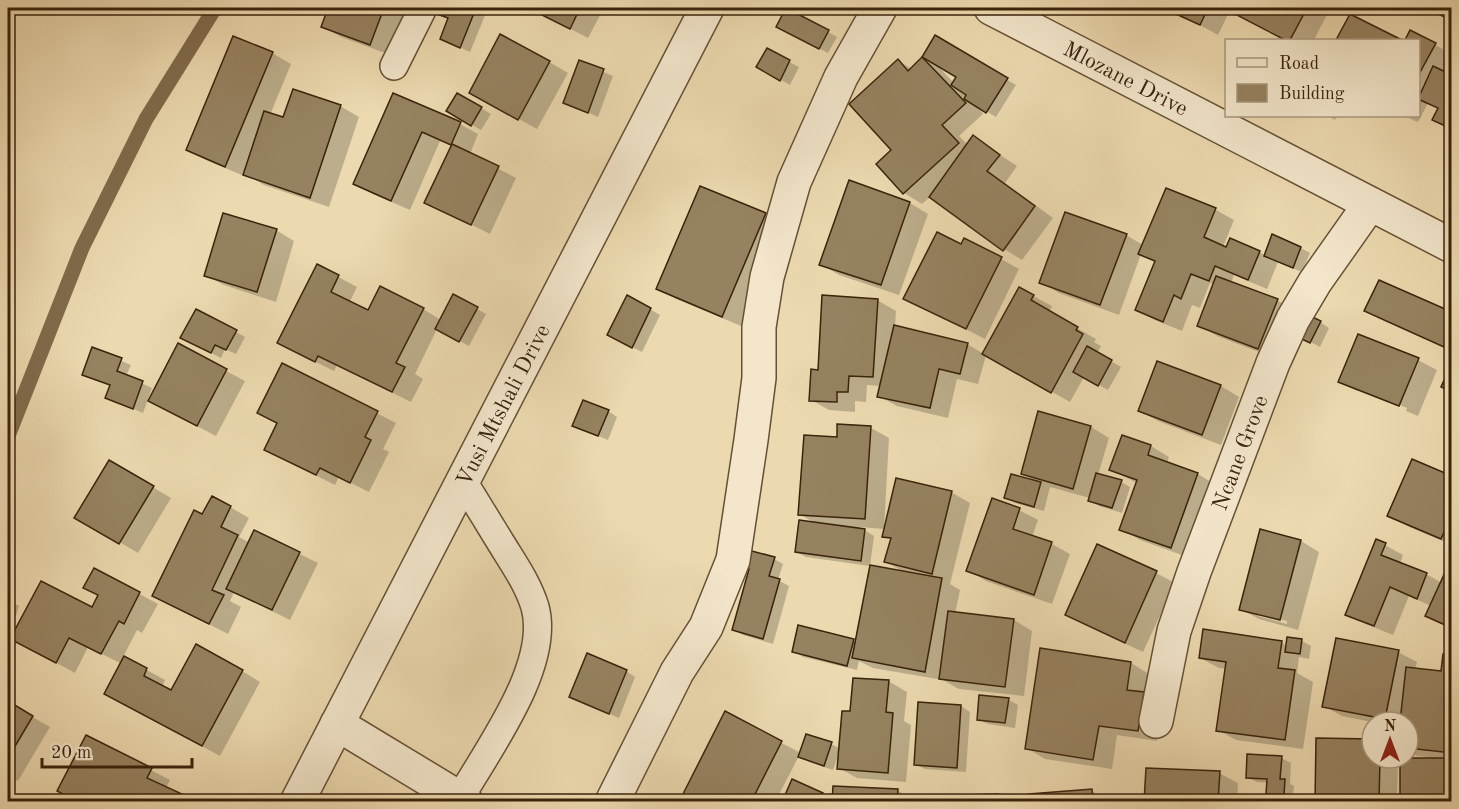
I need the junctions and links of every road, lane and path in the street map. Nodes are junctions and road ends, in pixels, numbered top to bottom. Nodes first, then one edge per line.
1 (423, 8) edge
2 (707, 8) edge
3 (880, 8) edge
4 (991, 8) edge
5 (394, 66) dead end
6 (1370, 204) junction
7 (1452, 246) edge
8 (463, 481) junction
9 (1156, 721) dead end
10 (337, 724) junction
11 (463, 800) edge
12 (297, 801) edge
13 (612, 801) edge

1 - 5 lane
2 - 8 street, Vusi Mtshali Drive
3 - 13 street
4 - 6 street, Mlozane Drive
6 - 7 street, Mlozane Drive
6 - 9 street, Ncane Grove
8 - 10 street, Vusi Mtshali Drive
8 - 11 lane
10 - 11 street
10 - 12 street, Vusi Mtshali Drive

